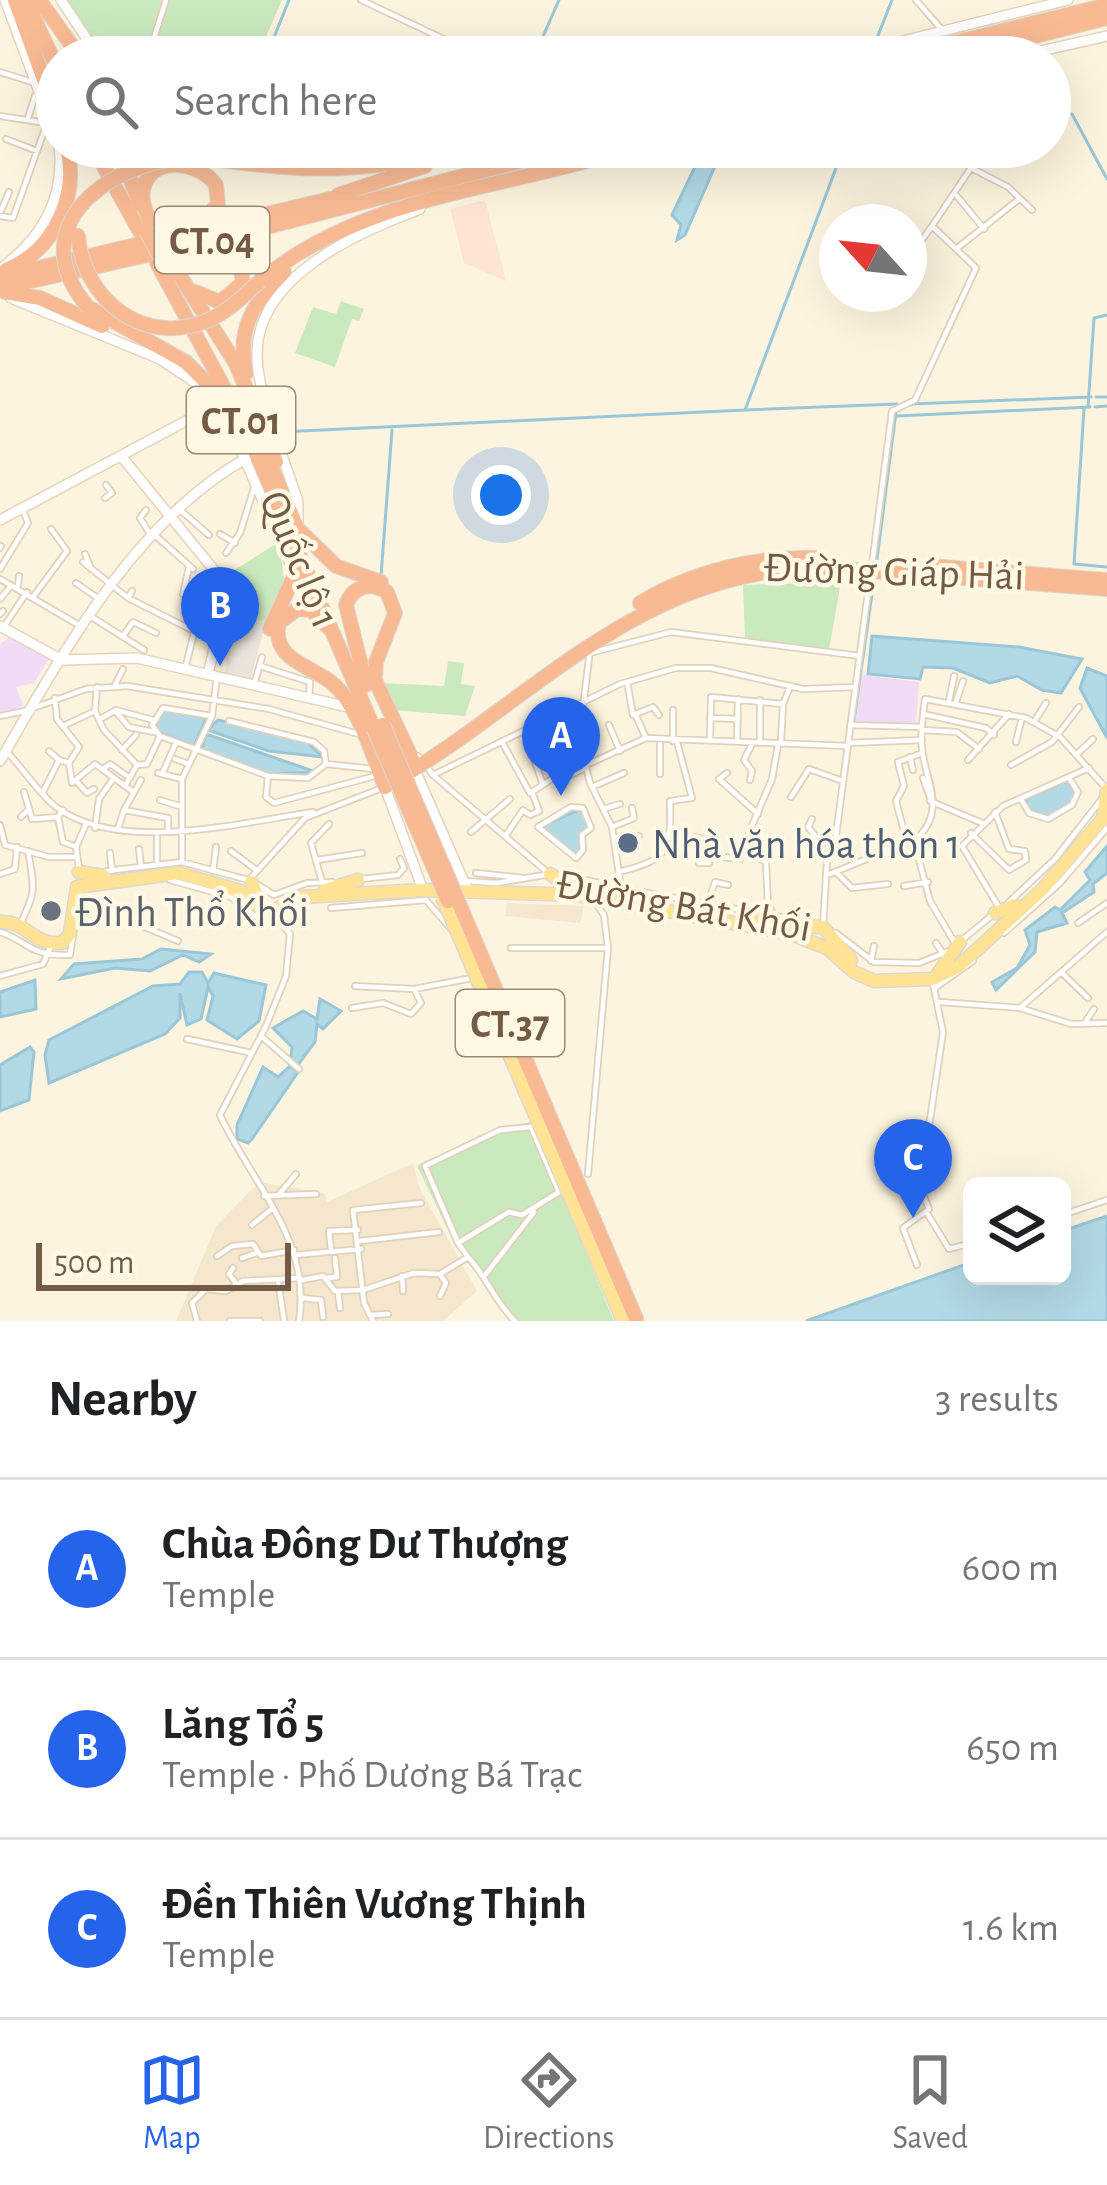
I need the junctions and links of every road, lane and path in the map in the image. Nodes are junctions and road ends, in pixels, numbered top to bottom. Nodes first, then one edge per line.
1 (5, 0) edge
2 (19, 0) edge
3 (61, 0) edge
4 (166, 0) edge
5 (361, 0) edge
6 (916, 0) edge
7 (1068, 0) edge
8 (40, 1) edge
9 (1107, 5) edge
10 (1107, 18) edge
11 (39, 36) edge
12 (64, 36) edge
13 (85, 36) edge
14 (155, 36) edge
15 (432, 36) edge
16 (944, 36) edge
17 (977, 36) edge
18 (978, 36) edge
19 (983, 36) edge
20 (1103, 36) edge
21 (1071, 44) edge
22 (36, 61) edge
23 (36, 70) edge
24 (0, 72) edge
25 (36, 84) edge
26 (36, 101) edge
27 (0, 116) edge
28 (28, 118) junction
29 (36, 118) edge
30 (6, 139) dead end
31 (36, 151) edge
32 (36, 154) edge
33 (68, 168) edge
34 (68, 168) edge
35 (108, 168) edge
36 (125, 168) edge
37 (130, 168) edge
38 (171, 168) edge
39 (191, 168) edge
40 (278, 168) edge
41 (370, 168) edge
42 (421, 168) edge
43 (461, 168) edge
44 (483, 168) edge
45 (562, 168) edge
46 (973, 169) joint
47 (528, 176) junction
48 (9, 192) dead end
49 (956, 194) junction
50 (453, 195) junction
51 (1018, 200) junction
52 (328, 204) junction
53 (1032, 210) dead end
54 (1, 214) edge
55 (356, 223) junction
56 (932, 226) junction
57 (984, 229) junction
58 (927, 233) edge
59 (145, 234) junction
60 (956, 248) junction
61 (164, 262) junction
62 (94, 269) junction
63 (0, 272) edge
64 (181, 276) junction
65 (0, 291) edge
66 (144, 341) junction
67 (216, 405) junction
68 (258, 412) junction
69 (121, 456) junction
70 (247, 458) junction
71 (261, 480) junction
72 (106, 485) dead end
73 (285, 496) junction
74 (106, 498) dead end
75 (234, 505) dead end
76 (22, 508) junction
77 (248, 508) junction
78 (146, 510) dead end
79 (176, 513) junction
80 (0, 520) edge
81 (51, 529) dead end
82 (294, 532) junction
83 (220, 534) dead end
84 (208, 535) dead end
85 (155, 537) junction
86 (235, 543) junction
87 (226, 553) dead end
88 (86, 554) dead end
89 (83, 562) dead end
90 (872, 567) junction
91 (0, 569) edge
92 (91, 569) junction
93 (19, 576) dead end
94 (0, 579) edge
95 (1107, 580) edge
96 (76, 584) dead end
97 (16, 586) junction
98 (109, 586) junction
99 (1107, 590) edge
100 (30, 595) junction
101 (190, 596) junction
102 (282, 597) junction
103 (0, 599) edge
104 (100, 599) junction
105 (225, 600) junction
106 (90, 616) junction
107 (82, 627) junction
108 (195, 627) junction
109 (2, 629) edge
110 (219, 629) junction
111 (332, 631) junction
112 (156, 633) dead end
113 (123, 636) junction
114 (592, 640) junction
115 (144, 650) dead end
116 (343, 655) junction
117 (860, 656) junction
118 (262, 657) dead end
119 (66, 658) junction
120 (376, 662) junction
121 (260, 666) junction
122 (123, 669) dead end
123 (185, 669) junction
124 (347, 674) junction
125 (213, 676) junction
126 (954, 676) dead end
127 (324, 678) junction
128 (963, 681) dead end
129 (627, 682) junction
130 (115, 685) junction
131 (366, 685) junction
132 (254, 686) junction
133 (97, 687) junction
134 (790, 687) junction
135 (855, 687) junction
136 (738, 697) junction
137 (55, 698) junction
138 (214, 700) junction
139 (309, 700) junction
140 (760, 700) junction
141 (953, 701) junction
142 (584, 703) junction
143 (1046, 703) dead end
144 (783, 704) junction
145 (1079, 706) dead end
146 (348, 707) junction
147 (28, 710) junction
148 (116, 710) junction
149 (376, 710) joint
150 (673, 710) dead end
151 (95, 711) junction
152 (923, 714) junction
153 (1009, 714) junction
154 (634, 715) junction
155 (0, 716) edge
156 (212, 716) junction
157 (658, 716) dead end
158 (1022, 717) junction
159 (101, 718) junction
160 (710, 718) junction
161 (625, 719) dead end
162 (738, 719) junction
163 (153, 720) junction
164 (229, 721) dead end
165 (1034, 722) junction
166 (609, 725) dead end
167 (850, 725) junction
168 (63, 726) junction
169 (922, 728) junction
170 (370, 729) junction
171 (157, 734) junction
172 (136, 735) dead end
173 (994, 735) junction
174 (1057, 735) junction
175 (646, 738) junction
176 (1093, 739) dead end
177 (922, 740) junction
178 (659, 741) junction
179 (737, 741) junction
180 (760, 741) junction
181 (502, 742) junction
182 (675, 742) junction
183 (707, 742) junction
184 (1016, 742) dead end
185 (177, 743) junction
186 (780, 743) junction
187 (752, 744) junction
188 (848, 744) junction
189 (545, 747) dead end
190 (197, 749) junction
191 (980, 749) junction
192 (122, 750) junction
193 (49, 751) dead end
194 (620, 751) junction
195 (922, 753) junction
196 (1077, 754) junction
197 (910, 757) junction
198 (2, 758) edge
199 (175, 759) dead end
200 (59, 760) junction
201 (968, 760) dead end
202 (69, 764) junction
203 (189, 764) junction
204 (326, 764) junction
205 (137, 765) junction
206 (420, 765) junction
207 (1012, 765) dead end
208 (585, 767) junction
209 (1089, 768) junction
210 (103, 769) junction
211 (913, 770) dead end
212 (727, 772) dead end
213 (320, 773) junction
214 (624, 773) dead end
215 (660, 774) dead end
216 (377, 775) junction
217 (268, 776) junction
218 (1067, 777) junction
219 (130, 778) junction
220 (182, 778) junction
221 (923, 778) dead end
222 (115, 779) junction
223 (750, 780) dead end
224 (141, 781) dead end
225 (843, 781) junction
226 (542, 782) junction
227 (76, 783) junction
228 (125, 786) junction
229 (324, 787) junction
230 (592, 787) junction
231 (94, 788) dead end
232 (1107, 790) edge
233 (132, 791) junction
234 (24, 792) dead end
235 (44, 792) junction
236 (532, 792) junction
237 (791, 797) dead end
238 (510, 799) dead end
239 (930, 799) junction
240 (1021, 799) junction
241 (160, 800) dead end
242 (620, 804) dead end
243 (179, 806) junction
244 (632, 808) dead end
245 (29, 809) junction
246 (603, 809) junction
247 (124, 810) junction
248 (313, 812) junction
249 (536, 812) junction
250 (994, 812) junction
251 (60, 813) junction
252 (758, 814) junction
253 (21, 817) dead end
254 (486, 818) junction
255 (812, 819) dead end
256 (1106, 821) edge
257 (542, 822) junction
258 (982, 823) junction
259 (86, 824) junction
260 (329, 824) dead end
261 (0, 825) edge
262 (612, 827) junction
263 (95, 828) junction
264 (168, 830) junction
265 (117, 831) junction
266 (181, 831) junction
267 (471, 832) dead end
268 (971, 833) junction
269 (506, 835) junction
270 (639, 836) dead end
271 (157, 837) dead end
272 (615, 841) junction
273 (671, 842) junction
274 (910, 842) junction
275 (833, 843) junction
276 (2, 846) edge
277 (76, 847) junction
278 (769, 847) dead end
279 (17, 848) junction
280 (216, 848) dead end
281 (139, 849) dead end
282 (742, 849) junction
283 (28, 851) junction
284 (231, 851) dead end
285 (110, 853) dead end
286 (362, 853) dead end
287 (712, 856) junction
288 (757, 856) junction
289 (75, 857) junction
290 (400, 859) dead end
291 (316, 860) junction
292 (180, 863) junction
293 (700, 863) dead end
294 (141, 867) junction
295 (160, 868) junction
296 (213, 871) junction
297 (80, 872) joint
298 (620, 872) junction
299 (837, 872) junction
300 (476, 873) dead end
301 (0, 874) edge
302 (114, 874) junction
303 (550, 874) junction
304 (828, 874) junction
305 (252, 877) junction
306 (530, 879) junction
307 (358, 880) junction
308 (322, 882) junction
309 (928, 882) junction
310 (889, 884) dead end
311 (466, 885) junction
312 (728, 885) dead end
313 (904, 886) dead end
314 (621, 888) junction
315 (1042, 890) junction
316 (425, 895) junction
317 (585, 896) junction
318 (310, 897) junction
319 (709, 900) junction
320 (1107, 902) edge
321 (331, 908) dead end
322 (656, 909) junction
323 (768, 911) junction
324 (998, 911) junction
325 (76, 912) junction
326 (270, 916) junction
327 (0, 917) edge
328 (742, 923) junction
329 (1078, 923) dead end
330 (20, 926) junction
331 (823, 926) junction
332 (764, 928) junction
333 (0, 932) edge
334 (1107, 932) edge
335 (178, 941) dead end
336 (936, 943) dead end
337 (958, 944) junction
338 (874, 946) dead end
339 (608, 948) junction
340 (49, 949) junction
341 (511, 949) dead end
342 (944, 955) junction
343 (871, 961) junction
344 (1062, 973) junction
345 (0, 976) edge
346 (861, 976) junction
347 (472, 978) junction
348 (933, 984) junction
349 (355, 986) dead end
350 (417, 992) junction
351 (1088, 998) dead end
352 (940, 1002) junction
353 (1020, 1008) junction
354 (352, 1009) dead end
355 (1094, 1009) dead end
356 (1086, 1021) junction
357 (1107, 1023) edge
358 (262, 1036) junction
359 (188, 1039) dead end
360 (252, 1053) junction
361 (299, 1069) dead end
362 (532, 1118) dead end
363 (296, 1174) dead end
364 (588, 1174) dead end
365 (316, 1194) dead end
366 (264, 1196) junction
367 (275, 1196) junction
368 (1107, 1200) edge
369 (421, 1203) dead end
370 (273, 1208) junction
371 (536, 1209) junction
372 (1071, 1212) edge
373 (927, 1213) junction
374 (252, 1225) dead end
375 (287, 1228) junction
376 (358, 1230) junction
377 (440, 1232) dead end
378 (277, 1234) dead end
379 (360, 1241) junction
380 (458, 1243) junction
381 (963, 1245) edge
382 (331, 1250) junction
383 (361, 1250) junction
384 (294, 1252) junction
385 (256, 1253) junction
386 (217, 1256) dead end
387 (468, 1257) junction
388 (242, 1258) dead end
389 (335, 1258) dead end
390 (917, 1265) dead end
391 (233, 1268) dead end
392 (317, 1268) dead end
393 (439, 1274) junction
394 (486, 1274) junction
395 (402, 1276) junction
396 (322, 1277) junction
397 (278, 1279) junction
398 (303, 1279) junction
399 (235, 1282) junction
400 (375, 1284) junction
401 (278, 1288) junction
402 (267, 1290) dead end
403 (363, 1290) junction
404 (403, 1291) dead end
405 (338, 1292) junction
406 (440, 1296) dead end
407 (303, 1298) junction
408 (379, 1298) dead end
409 (340, 1308) dead end
410 (388, 1314) dead end
411 (323, 1317) dead end
412 (371, 1318) edge
413 (197, 1321) edge
414 (230, 1321) edge
415 (260, 1321) edge
416 (284, 1321) edge
417 (299, 1321) edge
418 (515, 1321) edge
419 (624, 1321) edge
420 (639, 1321) edge

1 - 23 main road
2 - 11 highway
2 - 22 highway
3 - 13 main road
4 - 14 street
5 - 15 street
6 - 16 street
7 - 17 main road
8 - 12 highway
9 - 18 highway
10 - 19 highway
20 - 21 main road
24 - 25 street
26 - 28 street
27 - 28 street
28 - 29 street
30 - 31 street
32 - 54 street
33 - 55 highway, bridge
34 - 63 highway
35 - 59 highway
36 - 59 highway
37 - 66 highway, bridge
38 - 59 highway
39 - 59 highway
40 - 41 highway
42 - 52 highway
43 - 52 highway, CT.04
44 - 52 highway, CT.04
45 - 47 highway
46 - 49 street
46 - 51 street
47 - 50 highway
47 - 52 highway
48 - 54 street
49 - 56 street
49 - 57 street
50 - 55 highway
50 - 82 main road
51 - 53 street
51 - 57 street
52 - 59 highway, CT.04
52 - 62 highway, CT.04
55 - 68 highway
56 - 58 street
56 - 60 street
57 - 60 street
59 - 61 highway, bridge
59 - 63 highway, CT.04
60 - 90 street
61 - 64 highway
61 - 71 highway, Quốc lộ 1 / CT.01
61 - 73 highway, Quốc lộ 1 / CT.01
62 - 64 highway
62 - 65 highway, CT.04
64 - 68 highway
65 - 66 highway
65 - 67 main road
66 - 71 highway
67 - 69 main road
67 - 70 main road
68 - 73 highway
69 - 76 main road
69 - 79 main road
70 - 71 main road
70 - 79 main road
71 - 77 street
71 - 82 highway, Quốc lộ 1 / CT.01
71 - 102 main road
72 - 74 street
73 - 82 highway, Quốc lộ 1 / CT.01
75 - 77 street
76 - 80 main road
76 - 91 street
77 - 86 street
78 - 85 street
79 - 84 street
79 - 85 main road
79 - 105 main road
81 - 100 street
82 - 102 highway
82 - 111 highway, Quốc lộ 1 / CT.01
82 - 131 highway, Quốc lộ 1 / CT.01
82 - 206 highway
83 - 86 street
85 - 98 main road
85 - 101 street
86 - 87 street
88 - 92 street
89 - 92 street
90 - 95 highway, Đường Giáp Hải
90 - 99 highway, Đường Giáp Hải
90 - 114 highway, Đường Giáp Hải
90 - 117 street
92 - 98 street
93 - 97 street
94 - 97 street
96 - 104 street
97 - 100 street
97 - 103 street
98 - 104 main road
98 - 108 street
100 - 107 street
100 - 109 street
101 - 105 street
101 - 108 street
102 - 127 highway
104 - 106 main road
105 - 110 main road
106 - 107 main road
106 - 113 street
107 - 119 main road
108 - 110 street
108 - 123 street
109 - 119 main road
110 - 125 main road
111 - 116 highway, Quốc lộ 1 / CT.01
111 - 127 highway
112 - 113 street
113 - 115 street
114 - 117 street
114 - 142 street
114 - 206 highway, Đường Giáp Hải
116 - 124 main road
116 - 170 highway, Quốc lộ 1 / CT.37
117 - 135 street
118 - 121 street
119 - 123 main road
119 - 147 main road
120 - 131 highway
120 - 131 highway
120 - 206 highway
121 - 132 street
121 - 139 street
122 - 130 street
123 - 125 main road
124 - 127 highway
124 - 170 main road
125 - 132 main road
125 - 138 street
126 - 141 street
127 - 146 highway
128 - 141 street
129 - 134 street
129 - 142 street
129 - 154 street
130 - 133 street
130 - 138 street
131 - 149 highway, Quốc lộ 1 / CT.01
132 - 139 main road
133 - 137 street
133 - 151 street
134 - 135 street
134 - 144 street
135 - 167 street
136 - 140 street
136 - 160 street
136 - 162 street
137 - 147 street
137 - 168 street
138 - 156 street
138 - 170 street
139 - 146 main road
140 - 144 street
140 - 180 street
141 - 152 street
141 - 153 street
142 - 181 street
142 - 208 street
143 - 165 street
144 - 186 street
145 - 174 street
146 - 170 highway
147 - 155 street
147 - 198 main road
148 - 159 street
148 - 163 street
148 - 171 street
149 - 170 highway, Quốc lộ 1 / CT.37
150 - 182 street
151 - 159 street
151 - 168 street
152 - 169 street
152 - 173 street
153 - 158 street
153 - 173 street
154 - 157 street
154 - 161 street
154 - 175 street
156 - 163 street
156 - 190 street
158 - 165 street
158 - 184 street
159 - 192 street
160 - 162 street
160 - 183 street
162 - 179 street
163 - 171 street
164 - 204 street
165 - 174 street
166 - 194 street
167 - 169 street
167 - 188 street
168 - 202 street
169 - 177 street
169 - 191 street
170 - 216 highway
170 - 419 highway, CT.37, bridge
170 - 420 highway, CT.37, bridge
171 - 185 street
171 - 205 street
172 - 192 street
173 - 191 street
174 - 196 street
174 - 207 street
175 - 178 street
175 - 194 street
176 - 196 street
177 - 188 street
177 - 195 street
178 - 182 street
178 - 215 street
179 - 180 street
179 - 183 street
180 - 186 street
181 - 206 street
181 - 236 street
182 - 183 street
182 - 273 street
183 - 187 street
185 - 190 street
185 - 220 street
186 - 187 street
186 - 188 street
186 - 252 street
187 - 223 street
188 - 225 street
189 - 226 street
190 - 203 street
190 - 217 street
191 - 201 street
192 - 205 street
193 - 200 street
194 - 208 street
195 - 197 street
195 - 239 street
196 - 209 street
197 - 211 street
197 - 274 street
198 - 235 street
199 - 203 street
200 - 202 street
200 - 235 street
202 - 227 street
203 - 220 street
204 - 213 street
204 - 216 street
205 - 219 street
206 - 216 highway, Đường Giáp Hải
206 - 254 street
206 - 311 main road
208 - 226 street
208 - 230 street
209 - 218 street
209 - 232 street
210 - 219 street
210 - 222 street
210 - 227 street
212 - 252 street
213 - 217 street
213 - 229 street
214 - 230 street
216 - 229 street
216 - 248 street
216 - 316 main road
217 - 229 street
218 - 240 street
218 - 240 street
219 - 228 street
220 - 243 street
221 - 239 street
222 - 228 street
222 - 263 street
224 - 233 street
225 - 237 street
225 - 275 street
226 - 236 street
227 - 231 street
228 - 233 street
230 - 246 street
232 - 256 main road
232 - 324 street
233 - 247 street
234 - 245 street
235 - 251 street
236 - 249 street
238 - 254 street
239 - 258 street
239 - 274 street
240 - 250 street
241 - 243 street
242 - 246 street
243 - 266 street
244 - 262 street
245 - 251 street
245 - 253 street
246 - 262 street
247 - 264 street
247 - 265 street
248 - 266 street
248 - 305 street
249 - 257 street
249 - 269 street
250 - 258 street
250 - 268 street
251 - 259 street
251 - 277 street
252 - 282 street
254 - 267 street
254 - 269 street
255 - 275 street
256 - 315 main road
256 - 348 street
257 - 257 street
258 - 268 street
259 - 263 street
259 - 277 street
260 - 291 street
261 - 276 street
262 - 272 street
263 - 265 street
264 - 265 street
264 - 266 street
266 - 292 street
268 - 324 street
269 - 303 street
270 - 272 street
271 - 295 street
272 - 298 street
273 - 287 street
273 - 298 street
274 - 299 street
274 - 309 street
275 - 304 street
276 - 279 street
277 - 289 street
278 - 288 street
279 - 283 street
279 - 301 street
280 - 296 street
281 - 294 street
282 - 287 street
282 - 288 street
283 - 289 street
283 - 330 street
284 - 305 street
285 - 302 street
286 - 291 street
287 - 293 street
288 - 323 street
289 - 297 street
290 - 307 street
291 - 308 street
292 - 295 main road
292 - 296 street
294 - 295 street
294 - 302 street
295 - 302 main road
295 - 326 main road
296 - 305 street
297 - 302 main road
298 - 314 street
299 - 304 street
299 - 310 street
300 - 306 street
302 - 325 main road
303 - 306 street, Đường Bát Khối
303 - 314 street, Đường Bát Khối
303 - 317 main road
304 - 331 street
305 - 308 street
305 - 326 main road
306 - 311 street, Đường Bát Khối
307 - 308 street
307 - 318 main road
309 - 313 street
309 - 337 street
311 - 316 main road
311 - 317 main road
312 - 319 street
314 - 317 main road
314 - 319 street, Đường Bát Khối
314 - 322 main road
315 - 324 main road
315 - 348 main road
316 - 318 main road
316 - 321 street
316 - 347 street
317 - 322 main road
317 - 339 street
318 - 326 main road
319 - 323 street, Đường Bát Khối
320 - 329 street
322 - 328 main road
323 - 328 main road
323 - 331 street, Đường Bát Khối
324 - 337 street
325 - 326 street
325 - 335 street
325 - 340 main road
326 - 358 street
327 - 330 main road
328 - 332 main road
330 - 340 main road
331 - 332 main road
331 - 343 street, Đường Bát Khối
331 - 346 main road
332 - 346 main road
333 - 340 street
334 - 344 street
336 - 342 street
337 - 342 street
337 - 348 main road
338 - 343 street
339 - 341 street
339 - 364 street
340 - 345 street
342 - 343 street
344 - 351 street
344 - 353 street
346 - 348 main road
347 - 350 street
347 - 362 street
348 - 352 street
349 - 350 street
350 - 354 street
352 - 353 street
352 - 373 street
353 - 356 street
355 - 356 street
356 - 357 street
358 - 360 street
358 - 361 street
359 - 360 street
360 - 366 street
363 - 367 street
365 - 367 street
366 - 367 street
366 - 370 street
368 - 372 street
369 - 376 street
370 - 374 street
370 - 375 street
371 - 380 street
371 - 380 street
371 - 394 street
373 - 381 street
373 - 390 street
375 - 378 street
375 - 384 street
376 - 379 street
376 - 382 street
377 - 379 street
379 - 383 street
380 - 387 street
382 - 383 street
382 - 384 street
383 - 403 street
384 - 385 street
384 - 398 street
385 - 386 street
385 - 388 street
387 - 393 street
387 - 394 street
389 - 396 street
391 - 399 street
392 - 396 street
393 - 395 street
393 - 406 street
394 - 418 street
395 - 400 street
395 - 404 street
396 - 398 street
396 - 405 street
397 - 398 street
397 - 399 street
397 - 401 street
398 - 407 street
399 - 413 street
400 - 403 street
400 - 408 street
401 - 402 street
401 - 416 street
403 - 405 street
403 - 412 street
405 - 409 street
407 - 411 street
407 - 417 street
410 - 412 street
414 - 415 street

